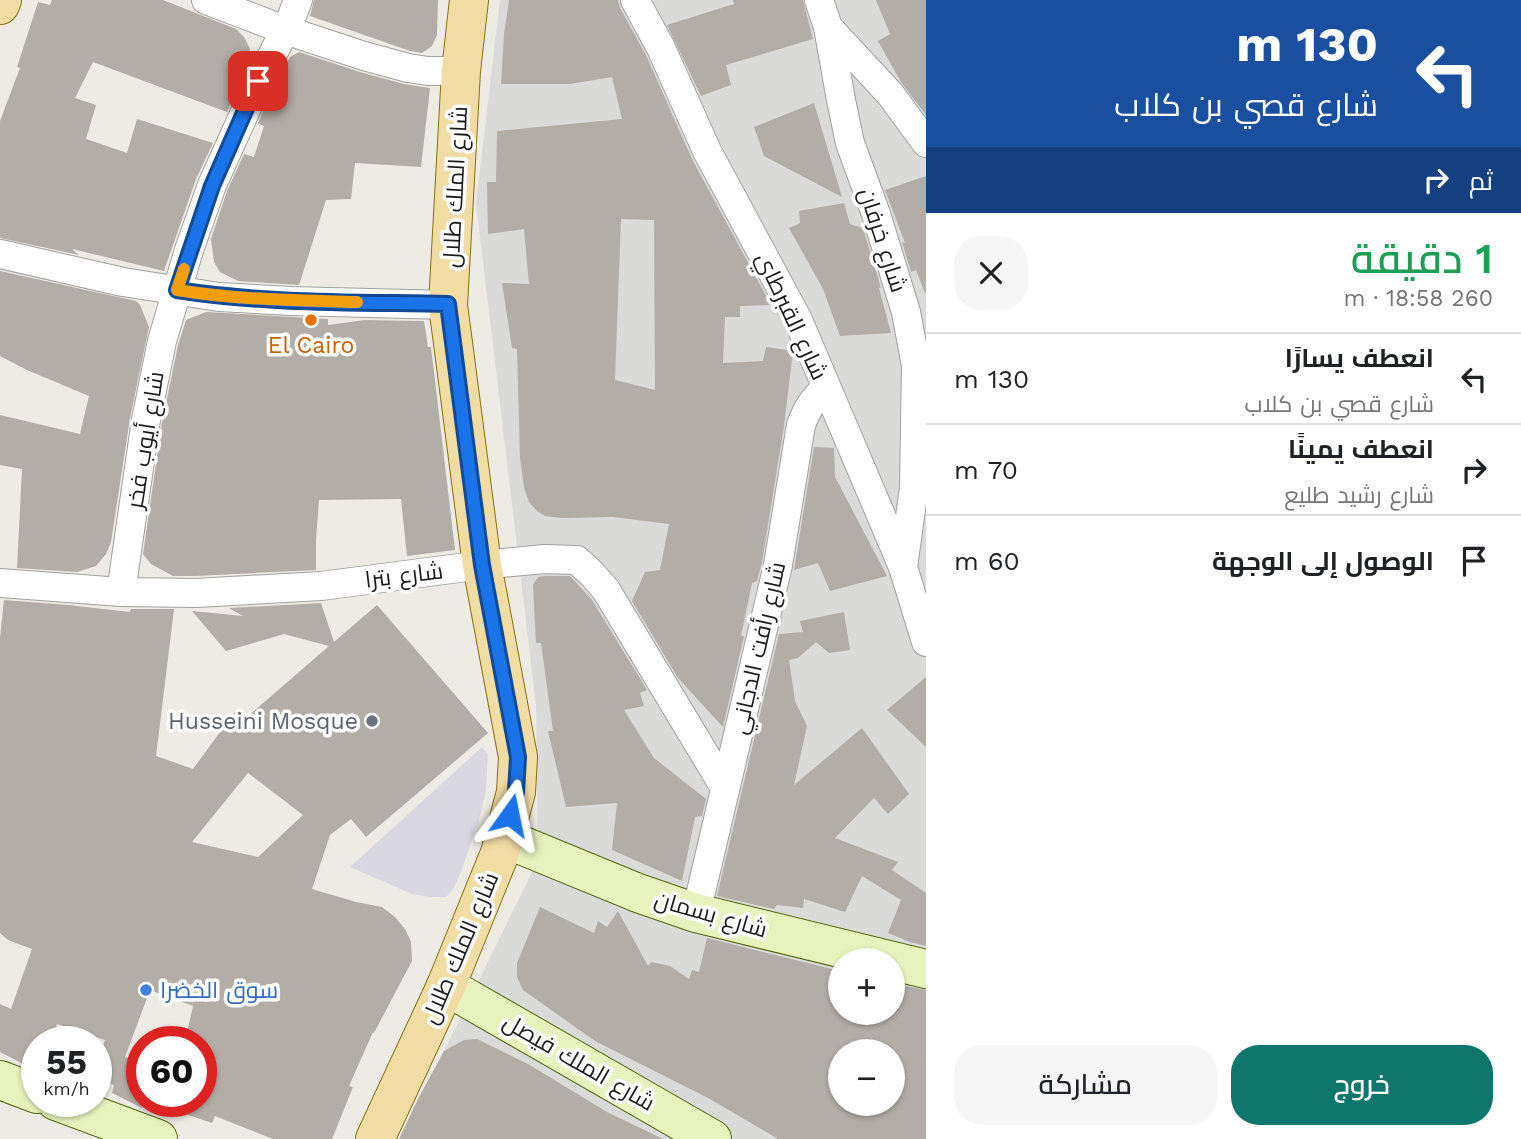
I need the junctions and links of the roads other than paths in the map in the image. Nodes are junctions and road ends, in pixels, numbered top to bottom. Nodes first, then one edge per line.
1 (2, 0) edge
2 (206, 0) edge
3 (299, 0) edge
4 (469, 0) edge
5 (635, 0) edge
6 (819, 0) edge
7 (0, 5) edge
8 (828, 27) junction
9 (285, 30) junction
10 (461, 71) junction
11 (926, 143) edge
12 (0, 254) edge
13 (177, 290) junction
14 (448, 304) junction
15 (826, 388) junction
16 (482, 565) junction
17 (902, 567) junction
18 (0, 583) edge
19 (121, 592) junction
20 (926, 642) edge
21 (725, 788) junction
22 (503, 838) junction
23 (696, 913) junction
24 (926, 969) edge
25 (446, 986) junction
26 (0, 1080) edge
27 (21, 1088) edge
28 (100, 1117) edge
29 (158, 1139) edge
30 (375, 1139) edge
31 (712, 1139) edge

1 - 7 main road
2 - 9 street
3 - 9 street, شارع أيوب فخر
4 - 10 main road, شارع الملك طلال
5 - 15 street, شارع القبرطاي
6 - 8 street, شارع خرفان
8 - 11 street
8 - 17 street, شارع خرفان
9 - 10 street
9 - 13 street, شارع أيوب فخر
10 - 14 main road, شارع الملك طلال
12 - 13 street
13 - 14 street
13 - 19 street, شارع أيوب فخر
14 - 16 main road, شارع الملك طلال
15 - 17 street, شارع القبرطاي
15 - 21 street, شارع رأفت الدجاني
16 - 19 street, شارع بترا
16 - 21 street, شارع بترا
16 - 22 main road, شارع الملك طلال
17 - 20 street, شارع القبرطاي
18 - 19 street, شارع بترا
21 - 23 street, شارع رأفت الدجاني
22 - 23 main road, شارع بسمان
22 - 25 main road, شارع الملك طلال
23 - 24 main road, شارع بسمان
25 - 30 main road, شارع الملك طلال
25 - 31 main road, شارع الملك فيصل
26 - 27 main road
28 - 29 main road

